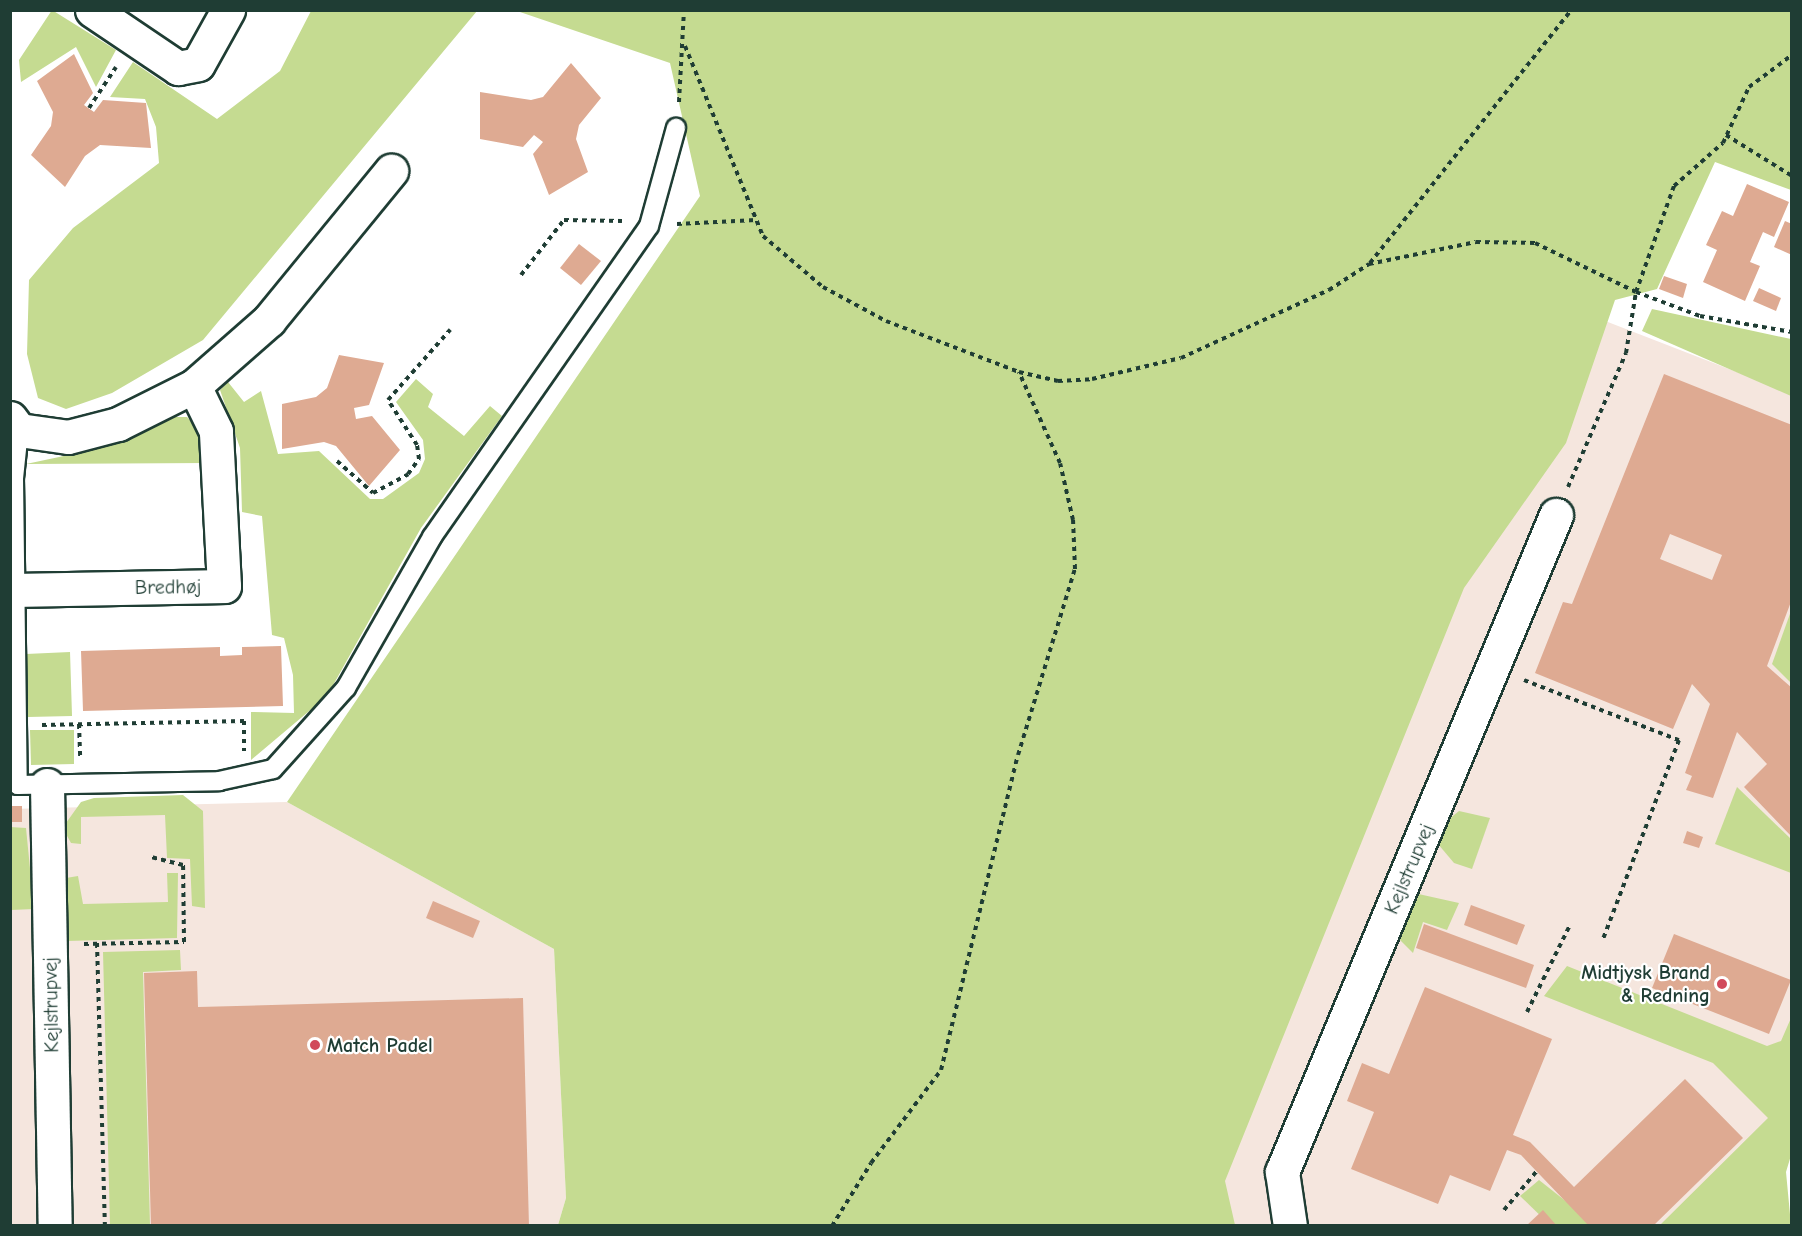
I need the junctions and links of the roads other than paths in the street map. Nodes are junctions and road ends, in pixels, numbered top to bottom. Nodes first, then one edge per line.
1 (92, 10) edge
2 (228, 10) edge
3 (676, 128) road end
4 (391, 171) dead end
5 (194, 386) junction
6 (15, 424) edge
7 (1556, 515) road end
8 (16, 590) junction
9 (47, 785) junction
10 (55, 1226) edge
11 (1290, 1226) edge

1 - 2 street
3 - 9 lane
4 - 5 street
5 - 6 street
5 - 8 street, Bredhøj
6 - 8 lane
7 - 11 street, Kejlstrupvej
8 - 9 lane
9 - 10 street, Kejlstrupvej

